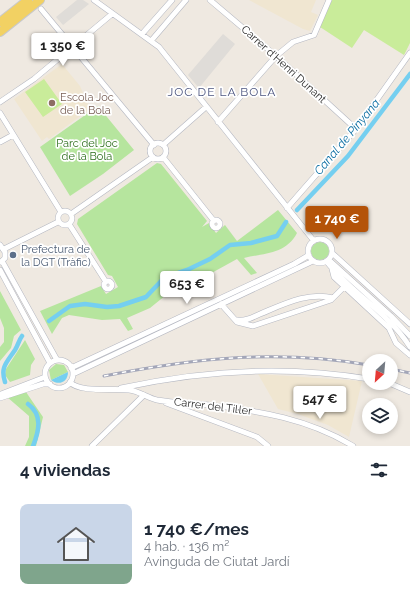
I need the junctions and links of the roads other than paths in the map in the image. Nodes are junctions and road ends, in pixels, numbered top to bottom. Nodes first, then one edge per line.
1 (41, 0) edge
2 (94, 0) edge
3 (172, 0) edge
4 (186, 0) edge
5 (210, 0) edge
6 (329, 0) edge
7 (27, 2) edge
8 (41, 10) junction
9 (112, 14) junction
10 (0, 22) edge
11 (0, 32) edge
12 (142, 34) junction
13 (151, 41) junction
14 (72, 48) junction
15 (410, 53) edge
16 (276, 56) junction
17 (0, 102) edge
18 (206, 107) junction
19 (0, 113) edge
20 (218, 122) junction
21 (356, 129) junction
22 (13, 135) junction
23 (0, 142) edge
24 (154, 145) junction
25 (163, 145) junction
26 (153, 157) junction
27 (163, 157) junction
28 (280, 199) junction
29 (294, 201) junction
30 (287, 208) junction
31 (61, 212) junction
32 (71, 214) junction
33 (214, 221) dead end
34 (58, 222) junction
35 (69, 224) junction
36 (314, 241) junction
37 (0, 245) edge
38 (4, 250) junction
39 (332, 253) junction
40 (309, 255) junction
41 (313, 261) junction
42 (328, 261) junction
43 (1, 262) edge
44 (332, 268) junction
45 (0, 270) edge
46 (106, 282) dead end
47 (344, 286) junction
48 (333, 298) junction
49 (221, 304) junction
50 (234, 320) junction
51 (410, 324) edge
52 (408, 336) edge
53 (410, 347) edge
54 (410, 355) edge
55 (57, 360) junction
56 (50, 362) junction
57 (71, 368) junction
58 (73, 374) junction
59 (45, 377) junction
60 (362, 378) edge
61 (70, 382) junction
62 (148, 382) junction
63 (50, 384) junction
64 (398, 387) edge
65 (114, 390) junction
66 (135, 392) junction
67 (410, 392) edge
68 (0, 394) edge
69 (145, 395) junction
70 (0, 398) edge
71 (155, 399) junction
72 (130, 408) junction
73 (92, 446) edge
74 (268, 446) edge
75 (353, 446) edge

1 - 7 main road
1 - 8 street
2 - 9 street
3 - 12 street
4 - 13 street
5 - 16 street, Carrer d'Henri Dunant
6 - 16 street
7 - 8 street
7 - 10 main road
7 - 11 main road
8 - 14 street
9 - 12 street
9 - 14 street
12 - 13 street
13 - 18 street
14 - 17 street
14 - 24 street
15 - 21 street
16 - 20 street
16 - 21 street, Carrer d'Henri Dunant
18 - 20 street
18 - 25 street
19 - 22 street
20 - 28 street
21 - 29 street
22 - 23 street
22 - 31 street
24 - 25 street
24 - 26 street
25 - 27 street
26 - 27 street
26 - 32 street
27 - 33 street
28 - 29 street
28 - 30 street
29 - 30 street
30 - 36 street
31 - 32 street
31 - 34 street
32 - 35 street
34 - 35 street
34 - 38 street
35 - 46 street
36 - 39 street
36 - 40 street
37 - 38 street
38 - 43 street
39 - 42 street
39 - 51 street
40 - 41 street
40 - 57 street
41 - 42 street
41 - 49 street
42 - 44 street
42 - 52 street
43 - 55 street
44 - 47 street
44 - 52 street
45 - 56 street
47 - 48 street
47 - 54 street
48 - 50 street
48 - 50 street
49 - 50 street
49 - 58 street
52 - 53 street
55 - 56 street
55 - 57 street
56 - 59 street
57 - 58 street
58 - 61 street
59 - 63 street
59 - 68 street
60 - 62 street
61 - 63 street
61 - 65 street, Carrer del Til·ler
62 - 65 street
62 - 69 street
63 - 70 street
64 - 67 street
65 - 66 street, Carrer del Til·ler
66 - 69 street, Carrer del Til·ler
66 - 72 street
69 - 71 street, Carrer del Til·ler
69 - 72 street
71 - 72 street
71 - 74 street
71 - 75 street, Carrer del Til·ler
72 - 73 street

